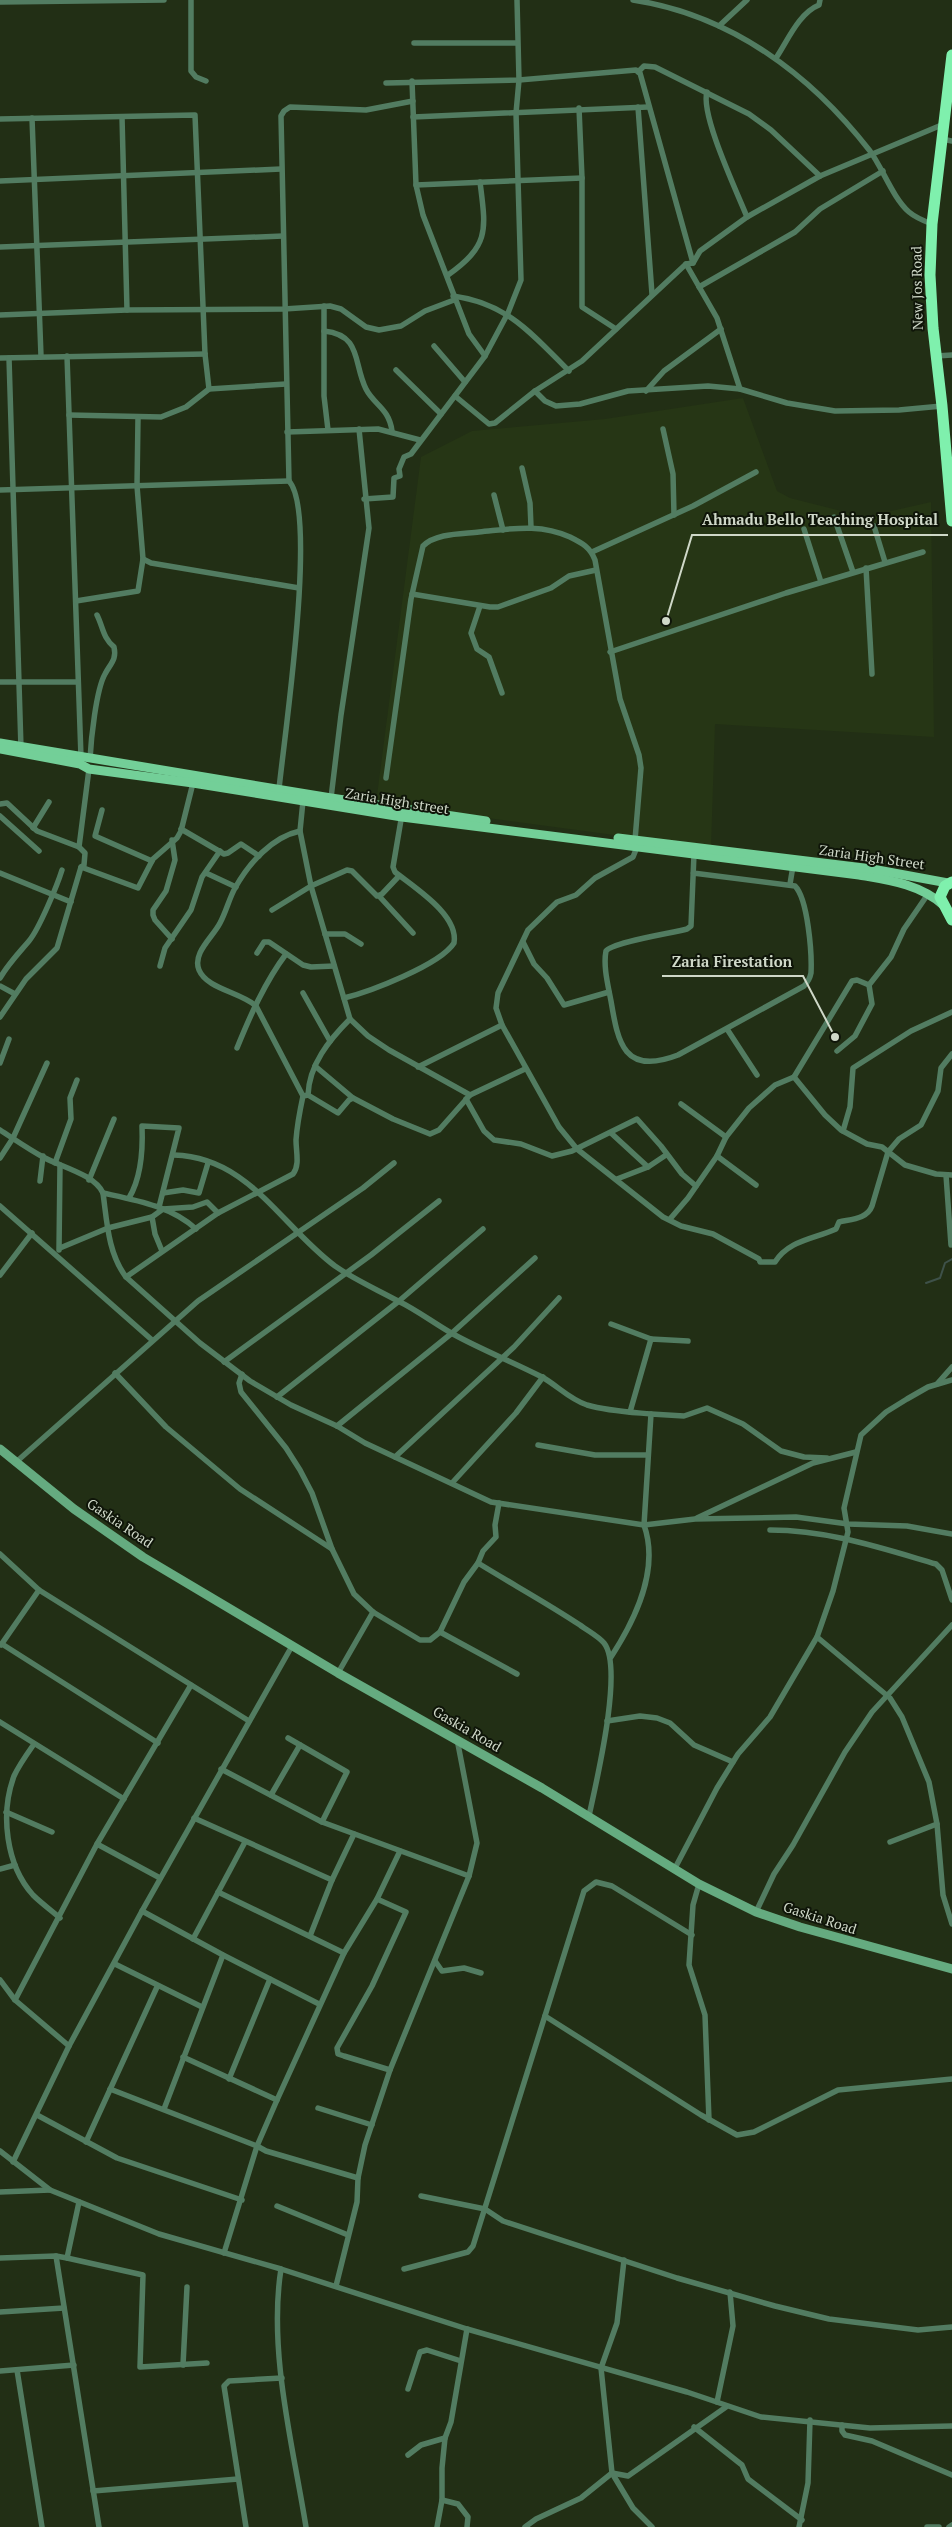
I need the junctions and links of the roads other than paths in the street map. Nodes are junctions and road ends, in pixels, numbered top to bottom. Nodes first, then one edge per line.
1 (139, 0) edge
2 (164, 0) edge
3 (190, 0) edge
4 (518, 0) edge
5 (633, 0) edge
6 (747, 0) edge
7 (820, 0) edge
8 (0, 2) edge
9 (719, 26) junction
10 (414, 43) dead end
11 (518, 43) junction
12 (952, 55) edge
13 (776, 58) junction
14 (638, 72) junction
15 (519, 80) junction
16 (206, 81) dead end
17 (412, 82) junction
18 (386, 83) dead end
19 (708, 92) junction
20 (413, 101) junction
21 (638, 107) junction
22 (648, 107) junction
23 (579, 108) junction
24 (516, 113) junction
25 (413, 117) junction
26 (32, 118) junction
27 (122, 118) junction
28 (0, 119) edge
29 (944, 124) junction
30 (947, 140) edge
31 (871, 153) junction
32 (282, 168) junction
33 (883, 171) junction
34 (198, 172) junction
35 (122, 176) junction
36 (820, 176) junction
37 (582, 178) junction
38 (35, 180) junction
39 (517, 180) junction
40 (0, 181) edge
41 (480, 182) junction
42 (416, 185) junction
43 (747, 217) junction
44 (932, 224) junction
45 (283, 236) junction
46 (201, 239) junction
47 (126, 241) junction
48 (36, 245) junction
49 (0, 247) edge
50 (693, 263) junction
51 (686, 264) junction
52 (448, 275) junction
53 (699, 287) junction
54 (652, 294) junction
55 (453, 298) junction
56 (324, 306) junction
57 (284, 309) junction
58 (127, 310) junction
59 (204, 311) junction
60 (508, 313) junction
61 (39, 314) junction
62 (0, 315) edge
63 (616, 329) junction
64 (721, 329) junction
65 (324, 331) junction
66 (434, 346) dead end
67 (205, 354) junction
68 (952, 355) edge
69 (41, 356) junction
70 (67, 356) junction
71 (485, 356) junction
72 (936, 356) junction
73 (0, 358) edge
74 (9, 358) junction
75 (396, 370) dead end
76 (569, 371) junction
77 (464, 382) junction
78 (286, 384) junction
79 (209, 389) junction
80 (740, 389) junction
81 (535, 391) junction
82 (646, 391) junction
83 (455, 396) junction
84 (942, 406) junction
85 (441, 414) junction
86 (69, 415) junction
87 (138, 418) junction
88 (359, 428) junction
89 (663, 429) dead end
90 (328, 430) junction
91 (392, 431) junction
92 (287, 432) junction
93 (420, 440) junction
94 (522, 468) dead end
95 (756, 472) dead end
96 (289, 481) junction
97 (137, 486) junction
98 (72, 488) junction
99 (950, 488) edge
100 (0, 490) edge
101 (14, 490) junction
102 (494, 494) dead end
103 (364, 499) junction
104 (674, 515) junction
105 (834, 518) dead end
106 (952, 521) edge
107 (874, 526) dead end
108 (531, 527) junction
109 (804, 529) dead end
110 (503, 530) junction
111 (592, 552) junction
112 (923, 552) dead end
113 (143, 559) junction
114 (885, 562) junction
115 (866, 568) junction
116 (596, 570) junction
117 (853, 572) junction
118 (821, 582) junction
119 (299, 588) junction
120 (412, 594) junction
121 (76, 601) junction
122 (480, 606) junction
123 (97, 615) dead end
124 (610, 652) junction
125 (872, 674) dead end
126 (0, 682) edge
127 (78, 682) junction
128 (20, 683) junction
129 (502, 692) dead end
130 (0, 743) edge
131 (0, 749) edge
132 (21, 750) junction
133 (85, 758) junction
134 (88, 769) junction
135 (386, 778) dead end
136 (193, 783) junction
137 (279, 789) junction
138 (332, 798) junction
139 (303, 801) junction
140 (49, 802) dead end
141 (0, 804) edge
142 (102, 810) dead end
143 (402, 813) junction
144 (0, 816) edge
145 (33, 828) junction
146 (181, 829) junction
147 (300, 831) junction
148 (172, 840) junction
149 (636, 843) junction
150 (79, 847) junction
151 (39, 851) dead end
152 (220, 851) junction
153 (694, 854) junction
154 (259, 856) junction
155 (152, 861) junction
156 (792, 863) junction
157 (81, 867) junction
158 (62, 870) dead end
159 (0, 873) edge
160 (206, 873) junction
161 (693, 873) junction
162 (399, 876) junction
163 (950, 880) edge
164 (790, 884) junction
165 (311, 886) junction
166 (236, 887) junction
167 (52, 893) junction
168 (928, 894) junction
169 (379, 896) junction
170 (71, 902) junction
171 (947, 908) edge
172 (272, 910) dead end
173 (952, 920) edge
174 (413, 933) dead end
175 (326, 934) junction
176 (172, 939) junction
177 (523, 942) junction
178 (362, 944) dead end
179 (257, 953) dead end
180 (286, 954) junction
181 (160, 966) dead end
182 (334, 966) junction
183 (0, 978) edge
184 (0, 986) edge
185 (869, 986) junction
186 (609, 992) junction
187 (303, 993) dead end
188 (15, 994) junction
189 (344, 998) junction
190 (256, 1006) junction
191 (952, 1012) edge
192 (0, 1018) edge
193 (350, 1018) junction
194 (502, 1025) junction
195 (727, 1029) junction
196 (9, 1039) dead end
197 (330, 1041) junction
198 (237, 1048) dead end
199 (836, 1051) dead end
200 (952, 1054) edge
201 (0, 1063) edge
202 (47, 1063) dead end
203 (315, 1066) junction
204 (418, 1067) junction
205 (526, 1069) junction
206 (757, 1075) dead end
207 (794, 1077) junction
208 (77, 1080) dead end
209 (306, 1096) junction
210 (468, 1097) junction
211 (353, 1098) junction
212 (681, 1104) dead end
213 (114, 1119) dead end
214 (0, 1130) edge
215 (843, 1131) junction
216 (611, 1133) junction
217 (726, 1137) junction
218 (14, 1138) junction
219 (577, 1148) junction
220 (888, 1152) junction
221 (174, 1155) junction
222 (666, 1155) junction
223 (42, 1156) junction
224 (717, 1156) junction
225 (0, 1158) edge
226 (208, 1163) junction
227 (394, 1163) dead end
228 (58, 1164) junction
229 (648, 1167) junction
230 (949, 1175) edge
231 (616, 1179) junction
232 (89, 1180) junction
233 (40, 1181) dead end
234 (756, 1184) dead end
235 (696, 1186) junction
236 (163, 1192) junction
237 (103, 1193) junction
238 (260, 1193) junction
239 (129, 1198) junction
240 (439, 1201) dead end
241 (0, 1206) edge
242 (161, 1208) junction
243 (218, 1214) junction
244 (152, 1217) junction
245 (670, 1219) junction
246 (108, 1228) junction
247 (196, 1228) junction
248 (483, 1229) dead end
249 (32, 1233) junction
250 (297, 1233) junction
251 (951, 1245) dead end
252 (58, 1251) junction
253 (162, 1251) junction
254 (534, 1258) dead end
255 (346, 1272) junction
256 (0, 1275) edge
257 (126, 1277) junction
258 (559, 1298) dead end
259 (398, 1301) junction
260 (175, 1320) junction
261 (611, 1324) dead end
262 (452, 1333) junction
263 (651, 1339) junction
264 (152, 1340) junction
265 (688, 1342) dead end
266 (501, 1358) junction
267 (224, 1362) junction
268 (952, 1367) edge
269 (115, 1373) junction
270 (242, 1374) junction
271 (543, 1377) junction
272 (952, 1380) edge
273 (937, 1384) junction
274 (277, 1397) junction
275 (630, 1412) junction
276 (651, 1414) junction
277 (337, 1426) junction
278 (538, 1445) dead end
279 (1, 1452) edge
280 (856, 1452) junction
281 (648, 1455) junction
282 (395, 1457) junction
283 (827, 1458) junction
284 (16, 1462) junction
285 (452, 1483) junction
286 (499, 1504) junction
287 (695, 1518) junction
288 (848, 1524) junction
289 (644, 1525) junction
290 (770, 1530) dead end
291 (952, 1534) edge
292 (846, 1538) junction
293 (332, 1549) junction
294 (0, 1554) edge
295 (478, 1563) junction
296 (39, 1590) junction
297 (952, 1600) edge
298 (373, 1612) junction
299 (952, 1625) edge
300 (440, 1632) junction
301 (817, 1636) junction
302 (1, 1645) edge
303 (292, 1646) junction
304 (611, 1657) junction
305 (338, 1673) junction
306 (516, 1674) dead end
307 (191, 1685) junction
308 (886, 1695) junction
309 (249, 1721) junction
310 (607, 1721) junction
311 (0, 1722) edge
312 (288, 1738) dead end
313 (458, 1739) junction
314 (158, 1743) junction
315 (34, 1744) junction
316 (300, 1745) junction
317 (733, 1762) junction
318 (221, 1769) junction
319 (271, 1795) junction
320 (124, 1800) junction
321 (6, 1812) junction
322 (589, 1816) junction
323 (194, 1818) junction
324 (322, 1822) junction
325 (937, 1824) junction
326 (52, 1832) dead end
327 (354, 1834) junction
328 (245, 1842) junction
329 (890, 1842) dead end
330 (97, 1844) junction
331 (400, 1850) junction
332 (15, 1865) junction
333 (0, 1869) edge
334 (674, 1870) junction
335 (469, 1876) junction
336 (160, 1878) junction
337 (332, 1880) junction
338 (699, 1884) junction
339 (218, 1892) junction
340 (377, 1899) junction
341 (142, 1911) junction
342 (756, 1912) junction
343 (60, 1918) junction
344 (952, 1924) edge
345 (692, 1935) junction
346 (310, 1936) junction
347 (193, 1938) junction
348 (344, 1953) junction
349 (223, 1956) junction
350 (435, 1961) junction
351 (115, 1964) junction
352 (952, 1969) edge
353 (481, 1973) dead end
354 (270, 1979) junction
355 (0, 1980) edge
356 (157, 1987) junction
357 (15, 2000) junction
358 (320, 2004) junction
359 (202, 2007) junction
360 (545, 2016) junction
361 (69, 2046) junction
362 (183, 2057) junction
363 (390, 2070) junction
364 (952, 2078) edge
365 (229, 2079) junction
366 (110, 2089) junction
367 (277, 2100) junction
368 (318, 2108) dead end
369 (164, 2110) junction
370 (37, 2115) junction
371 (709, 2120) junction
372 (372, 2125) junction
373 (86, 2142) junction
374 (257, 2146) junction
375 (0, 2151) edge
376 (13, 2162) junction
377 (358, 2178) junction
378 (50, 2190) junction
379 (0, 2192) edge
380 (421, 2196) dead end
381 (242, 2200) junction
382 (80, 2202) junction
383 (277, 2206) dead end
384 (485, 2209) junction
385 (348, 2235) junction
386 (224, 2253) junction
387 (56, 2256) junction
388 (0, 2258) edge
389 (67, 2258) junction
390 (624, 2260) junction
391 (281, 2269) junction
392 (404, 2269) dead end
393 (336, 2286) junction
394 (187, 2287) dead end
395 (730, 2292) junction
396 (64, 2308) junction
397 (0, 2312) edge
398 (952, 2328) edge
399 (467, 2329) junction
400 (461, 2361) junction
401 (207, 2364) dead end
402 (183, 2365) junction
403 (74, 2366) junction
404 (601, 2368) junction
405 (18, 2370) junction
406 (0, 2371) edge
407 (282, 2378) junction
408 (408, 2389) dead end
409 (717, 2402) junction
410 (726, 2407) junction
411 (810, 2420) junction
412 (842, 2425) junction
413 (952, 2426) edge
414 (694, 2428) junction
415 (445, 2438) junction
416 (408, 2455) dead end
417 (612, 2473) junction
418 (952, 2475) edge
419 (238, 2479) junction
420 (93, 2491) junction
421 (442, 2500) junction
422 (801, 2524) edge
423 (952, 2525) edge
424 (42, 2527) edge
425 (99, 2527) edge
426 (246, 2527) edge
427 (306, 2527) edge
428 (437, 2527) edge
429 (468, 2527) edge
430 (525, 2527) edge
431 (652, 2527) edge
432 (927, 2527) edge
433 (939, 2527) edge
434 (949, 2527) edge

1 - 2 street
1 - 8 street
3 - 16 street
4 - 11 street
5 - 9 street
6 - 9 street
7 - 13 street
9 - 13 street
10 - 11 street
11 - 15 street
12 - 29 highway, New Jos Road
13 - 31 street
14 - 15 street
14 - 19 street
14 - 22 street
15 - 17 street
15 - 24 street
17 - 18 street
17 - 20 street
19 - 36 street
19 - 43 street
20 - 25 street
20 - 32 street
21 - 22 street
21 - 23 street
21 - 54 street
22 - 50 street
23 - 24 street
23 - 37 street
24 - 25 street
24 - 39 street
25 - 42 street
26 - 27 street
26 - 28 street
26 - 38 street
27 - 34 street
27 - 35 street
29 - 30 highway, New Jos Road
29 - 31 street
30 - 44 highway, New Jos Road
31 - 33 street
31 - 36 street
32 - 34 street
32 - 45 street
33 - 44 street
33 - 53 street
34 - 35 street
34 - 46 street
35 - 38 street
35 - 47 street
36 - 43 street
37 - 39 street
37 - 63 street
38 - 40 street
38 - 48 street
39 - 41 street
39 - 60 street
41 - 42 street
41 - 52 street
42 - 52 street
43 - 50 street
44 - 72 highway, New Jos Road
45 - 46 street
45 - 57 street
46 - 47 street
46 - 59 street
47 - 48 street
47 - 58 street
48 - 49 street
48 - 61 street
50 - 51 street
51 - 53 street
51 - 54 street
52 - 55 street
53 - 64 street
54 - 63 street
55 - 56 street
55 - 60 street
55 - 71 street
56 - 57 street
56 - 65 street
57 - 59 street
57 - 78 street
58 - 59 street
58 - 61 street
59 - 67 street
60 - 71 street
60 - 76 street
61 - 62 street
61 - 69 street
63 - 76 street
64 - 80 street
64 - 82 street
65 - 90 street
65 - 91 street
66 - 77 street
67 - 70 street
67 - 79 street
68 - 72 street
69 - 70 street
69 - 74 street
70 - 86 street
71 - 77 street
72 - 84 highway, New Jos Road
73 - 74 street
74 - 101 street
75 - 85 street
76 - 81 street
77 - 83 street
78 - 79 street
78 - 92 street
79 - 87 street
80 - 82 street
80 - 84 street
81 - 82 street
81 - 83 street
83 - 85 street
84 - 99 highway, New Jos Road
85 - 93 street
86 - 87 street
86 - 98 street
87 - 97 street
88 - 90 street
88 - 91 street
88 - 103 street
89 - 104 street
90 - 92 street
91 - 93 street
92 - 96 street
93 - 103 street
94 - 108 street
95 - 104 street
96 - 97 street
96 - 119 street
97 - 98 street
97 - 113 street
98 - 101 street
98 - 121 street
99 - 106 highway, New Jos Road
100 - 101 street
101 - 128 street
102 - 110 street
103 - 138 street
104 - 111 street
105 - 117 street
107 - 114 street
108 - 110 street
108 - 111 street
109 - 118 street
110 - 120 street
111 - 116 street
112 - 114 street
113 - 119 street
113 - 121 street
114 - 115 street
115 - 117 street
115 - 125 street
116 - 122 street
116 - 124 street
117 - 118 street
118 - 124 street
119 - 137 street
120 - 122 street
120 - 135 street
121 - 127 street
122 - 129 street
123 - 133 street
124 - 149 street
126 - 128 street
127 - 128 street
127 - 133 street
128 - 132 street
130 - 132 main road, Zaria High street
131 - 132 main road, Zaria High street
132 - 133 main road, Zaria High street
132 - 134 main road, Zaria High street
133 - 137 main road, Zaria High street
134 - 136 main road, Zaria High street
134 - 150 street
136 - 139 main road, Zaria High street
136 - 146 street
137 - 138 main road, Zaria High street
138 - 143 main road, Zaria High street
139 - 143 main road, Zaria High street
139 - 147 street
140 - 145 street
141 - 145 street
142 - 155 street
143 - 149 main road, Zaria High street
143 - 162 street
144 - 151 street
145 - 150 street
146 - 148 street
146 - 152 street
147 - 154 street
147 - 165 street
148 - 155 street
148 - 176 street
149 - 153 main road, Zaria High street
149 - 156 main road, Zaria High street
149 - 177 street
150 - 157 street
152 - 154 street
152 - 160 street
153 - 156 main road, Zaria High street
153 - 161 street
154 - 166 street
155 - 157 street
156 - 163 main road, Zaria High Street
156 - 164 street
156 - 168 main road, Zaria High Street
157 - 170 street
158 - 167 street
159 - 167 street
160 - 166 street
160 - 176 street
161 - 164 street
161 - 186 street
162 - 169 street
162 - 189 street
163 - 171 highway
164 - 195 street
165 - 169 street
165 - 172 street
165 - 175 street
166 - 190 street
167 - 170 street
167 - 183 street
168 - 171 main road, Zaria High Street
168 - 185 street
169 - 174 street
170 - 188 street
171 - 173 highway
175 - 178 street
175 - 182 street
176 - 181 street
177 - 186 street
177 - 194 street
179 - 180 street
180 - 182 street
180 - 190 street
182 - 189 street
184 - 188 street
185 - 199 street
185 - 207 street
186 - 195 street
187 - 197 street
188 - 192 street
189 - 193 street
190 - 198 street
190 - 209 street
191 - 215 street
193 - 197 street
193 - 204 street
194 - 204 street
194 - 205 street
195 - 206 street
196 - 201 street
197 - 203 street
200 - 220 street
202 - 218 street
203 - 209 street
203 - 211 street
204 - 210 street
205 - 210 street
205 - 219 street
207 - 215 street
207 - 217 street
208 - 228 street
209 - 211 street
209 - 238 street
210 - 211 street
210 - 219 street
212 - 217 street
213 - 232 street
214 - 218 street
215 - 220 street
216 - 219 street
216 - 222 street
216 - 229 street
217 - 224 street
218 - 223 street
218 - 225 street
219 - 231 street
220 - 230 street
220 - 245 street
221 - 226 street
221 - 236 street
221 - 239 street
222 - 229 street
222 - 235 street
223 - 228 street
223 - 233 street
224 - 234 street
224 - 235 street
226 - 236 street
226 - 238 street
227 - 250 street
228 - 232 street
228 - 252 street
229 - 231 street
230 - 251 street
231 - 245 street
232 - 237 street
235 - 245 street
236 - 242 street
237 - 239 street
237 - 246 street
238 - 243 street
238 - 250 street
239 - 242 street
240 - 255 street
241 - 249 street
242 - 243 street
242 - 244 street
242 - 247 street
243 - 247 street
244 - 246 street
244 - 253 street
246 - 252 street
246 - 257 street
247 - 253 street
248 - 259 street
249 - 252 street
249 - 256 street
250 - 255 street
250 - 260 street
252 - 264 street
253 - 257 street
254 - 262 street
255 - 259 street
255 - 267 street
257 - 260 street
258 - 266 street
259 - 262 street
259 - 274 street
260 - 264 street
260 - 267 street
261 - 263 street
262 - 266 street
262 - 277 street
263 - 265 street
263 - 275 street
264 - 269 street
266 - 271 street
266 - 282 street
267 - 270 street
268 - 273 street
269 - 284 street
269 - 293 street
270 - 274 street
270 - 293 street
271 - 275 street
271 - 285 street
272 - 273 street
273 - 280 street
274 - 277 street
275 - 276 street
276 - 281 street
276 - 283 street
277 - 282 street
278 - 281 street
279 - 284 main road, Gaskia Road
280 - 283 street
280 - 288 street
281 - 289 street
282 - 285 street
283 - 287 street
284 - 303 main road, Gaskia Road
285 - 286 street
286 - 289 street
286 - 295 street
287 - 288 street
287 - 289 street
288 - 291 street
288 - 292 street
289 - 304 street
290 - 292 street
292 - 297 street
292 - 301 street
293 - 298 street
294 - 296 street
295 - 300 street
295 - 304 street
296 - 302 street
296 - 307 street
298 - 300 street
298 - 305 street
299 - 308 street
300 - 306 street
301 - 308 street
301 - 317 street
302 - 314 street
303 - 305 main road, Gaskia Road
303 - 309 street
304 - 310 street
305 - 313 main road, Gaskia Road
307 - 309 street
307 - 314 street
308 - 325 street
308 - 342 street
309 - 318 street
310 - 317 street
310 - 322 street
311 - 315 street
312 - 316 street
313 - 322 main road, Gaskia Road
313 - 335 street
314 - 320 street
315 - 320 street
315 - 321 street
316 - 319 street
316 - 324 street
317 - 334 street
318 - 319 street
318 - 323 street
319 - 324 street
320 - 330 street
321 - 326 street
321 - 332 street
322 - 334 main road, Gaskia Road
323 - 328 street
323 - 336 street
324 - 327 street
325 - 329 street
325 - 344 street
327 - 331 street
327 - 337 street
328 - 337 street
328 - 339 street
330 - 336 street
330 - 343 street
331 - 335 street
331 - 340 street
332 - 333 street
332 - 343 street
334 - 338 main road, Gaskia Road
335 - 350 street
336 - 341 street
337 - 346 street
338 - 342 main road, Gaskia Road
338 - 345 street
339 - 346 street
339 - 347 street
340 - 348 street
340 - 363 street
341 - 347 street
341 - 351 street
342 - 352 main road, Gaskia Road
343 - 357 street
345 - 360 street
345 - 371 street
346 - 348 street
347 - 349 street
348 - 358 street
349 - 354 street
349 - 359 street
350 - 353 street
350 - 363 street
351 - 356 street
351 - 361 street
354 - 358 street
354 - 365 street
355 - 357 street
356 - 359 street
356 - 366 street
357 - 361 street
358 - 367 street
359 - 362 street
360 - 371 street
360 - 384 street
361 - 370 street
362 - 365 street
362 - 369 street
363 - 372 street
364 - 371 street
365 - 367 street
366 - 369 street
366 - 373 street
367 - 374 street
368 - 372 street
369 - 374 street
370 - 373 street
370 - 376 street
372 - 377 street
373 - 381 street
374 - 377 street
374 - 381 street
375 - 376 street
376 - 378 street
377 - 385 street
378 - 379 street
378 - 382 street
380 - 384 street
381 - 386 street
382 - 386 street
382 - 389 street
383 - 385 street
384 - 390 street
384 - 392 street
385 - 393 street
386 - 391 street
387 - 388 street
387 - 389 street
387 - 396 street
389 - 402 street
390 - 395 street
390 - 404 street
391 - 393 street
391 - 407 street
393 - 399 street
394 - 402 street
395 - 398 street
395 - 409 street
396 - 397 street
396 - 403 street
399 - 400 street
399 - 404 street
400 - 408 street
400 - 415 street
401 - 402 street
403 - 405 street
403 - 420 street
404 - 409 street
404 - 417 street
405 - 406 street
405 - 424 street
407 - 419 street
407 - 427 street
409 - 410 street
410 - 411 street
410 - 414 street
411 - 412 street
411 - 422 street
412 - 413 street
412 - 418 street
414 - 417 street
414 - 422 street
415 - 416 street
415 - 421 street
417 - 430 street
417 - 431 street
419 - 420 street
419 - 426 street
420 - 425 street
421 - 428 street
421 - 429 street
423 - 434 street
432 - 433 street

